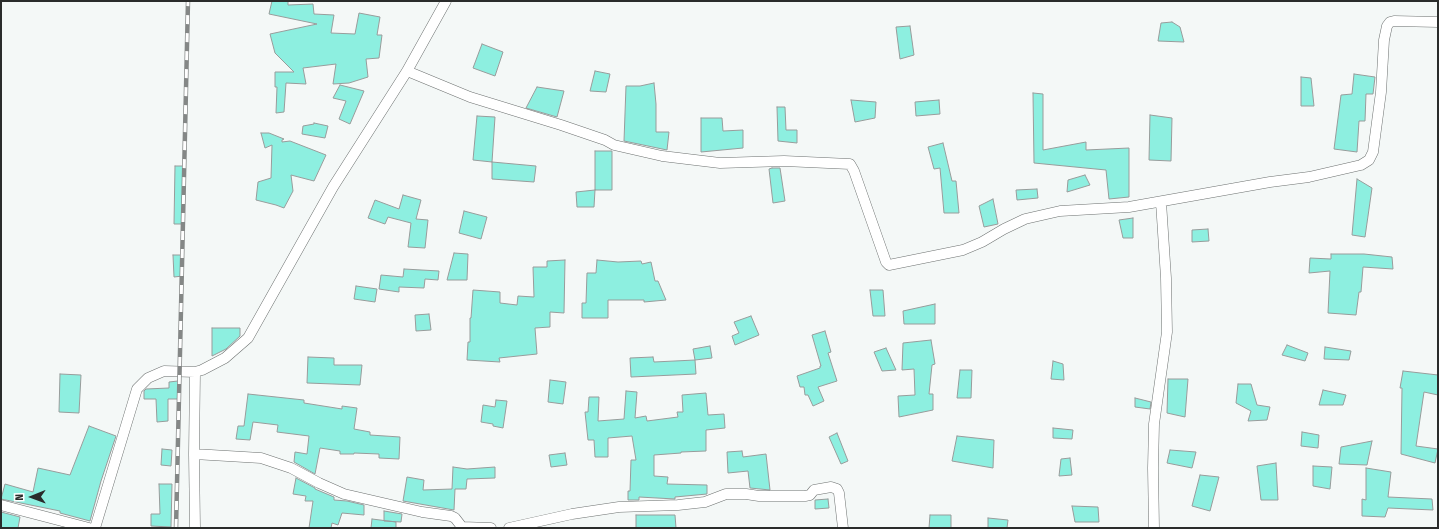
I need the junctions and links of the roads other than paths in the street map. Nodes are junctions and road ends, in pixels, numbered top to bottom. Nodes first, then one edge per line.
1 (446, 1) edge
2 (1438, 22) edge
3 (408, 71) junction
4 (1161, 202) junction
5 (194, 372) junction
6 (194, 454) junction
7 (1, 505) edge
8 (88, 528) edge
9 (95, 528) edge
10 (195, 528) edge
11 (491, 528) edge
12 (509, 528) edge
13 (843, 528) edge
14 (1154, 528) edge

1 - 3 street
2 - 4 street
3 - 4 street
3 - 5 street
4 - 14 street
5 - 6 street
5 - 9 street
6 - 10 street
6 - 11 street
7 - 8 street
12 - 13 street

